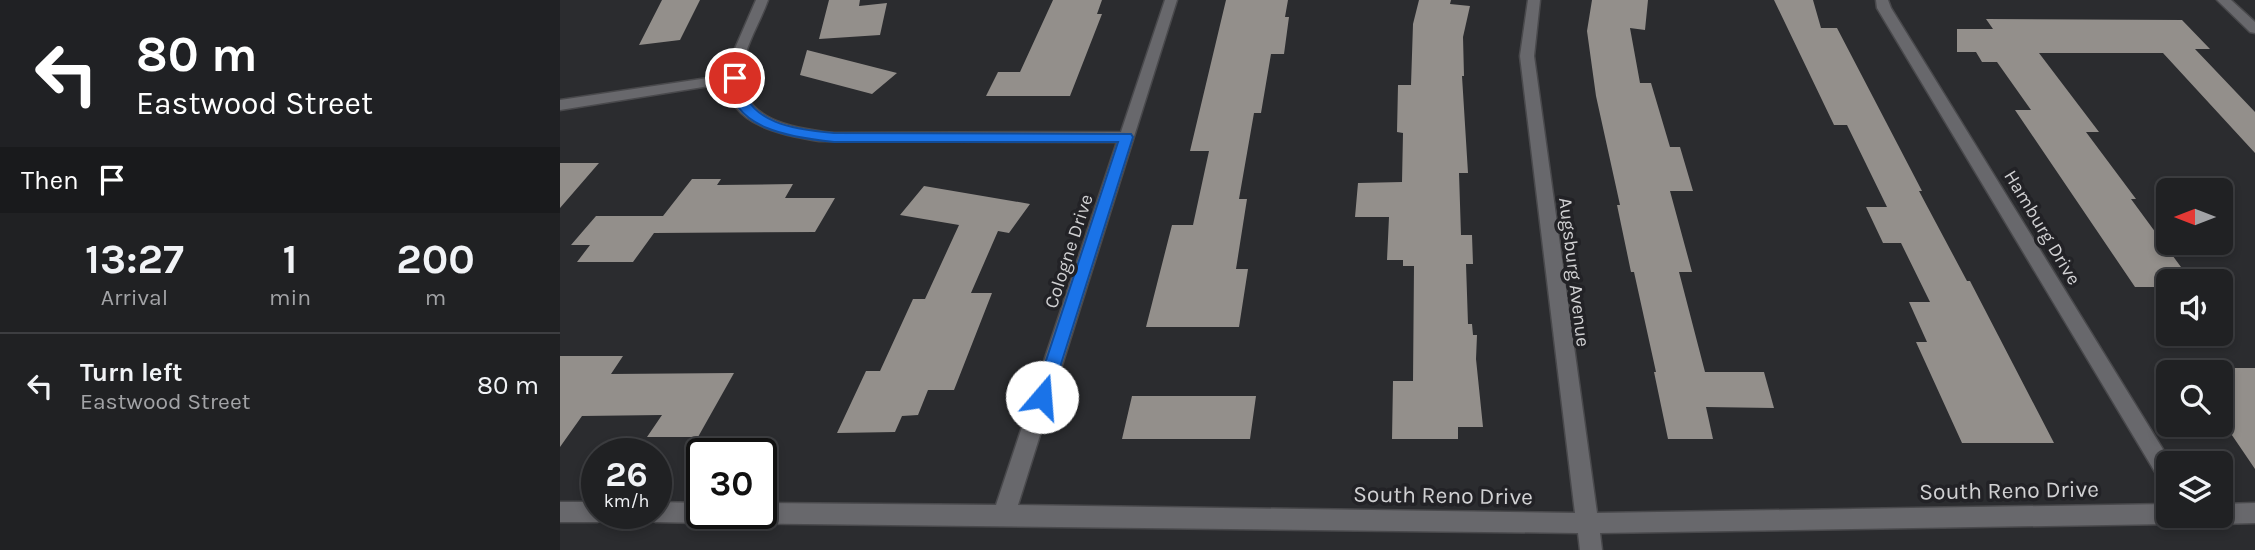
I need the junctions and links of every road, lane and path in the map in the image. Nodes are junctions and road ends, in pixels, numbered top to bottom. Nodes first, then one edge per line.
1 (762, 0) edge
2 (1171, 0) edge
3 (1534, 0) edge
4 (1882, 0) edge
5 (2223, 0) edge
6 (2255, 29) edge
7 (735, 78) junction
8 (560, 105) edge
9 (1126, 137) junction
10 (2156, 455) edge
11 (560, 512) edge
12 (581, 512) edge
13 (777, 513) edge
14 (2255, 513) edge
15 (1004, 514) junction
16 (2156, 514) edge
17 (2233, 514) edge
18 (1587, 523) junction
19 (1591, 550) edge

1 - 7 street
2 - 9 street, Cologne Drive
3 - 18 street, Augsburg Avenue
4 - 10 street, Hamburg Drive
5 - 6 street
7 - 8 street
7 - 9 street
9 - 15 street, Cologne Drive
11 - 12 street
13 - 15 street, South Reno Drive
14 - 17 street
15 - 18 street, South Reno Drive
16 - 18 street, South Reno Drive
18 - 19 street, Augsburg Avenue

